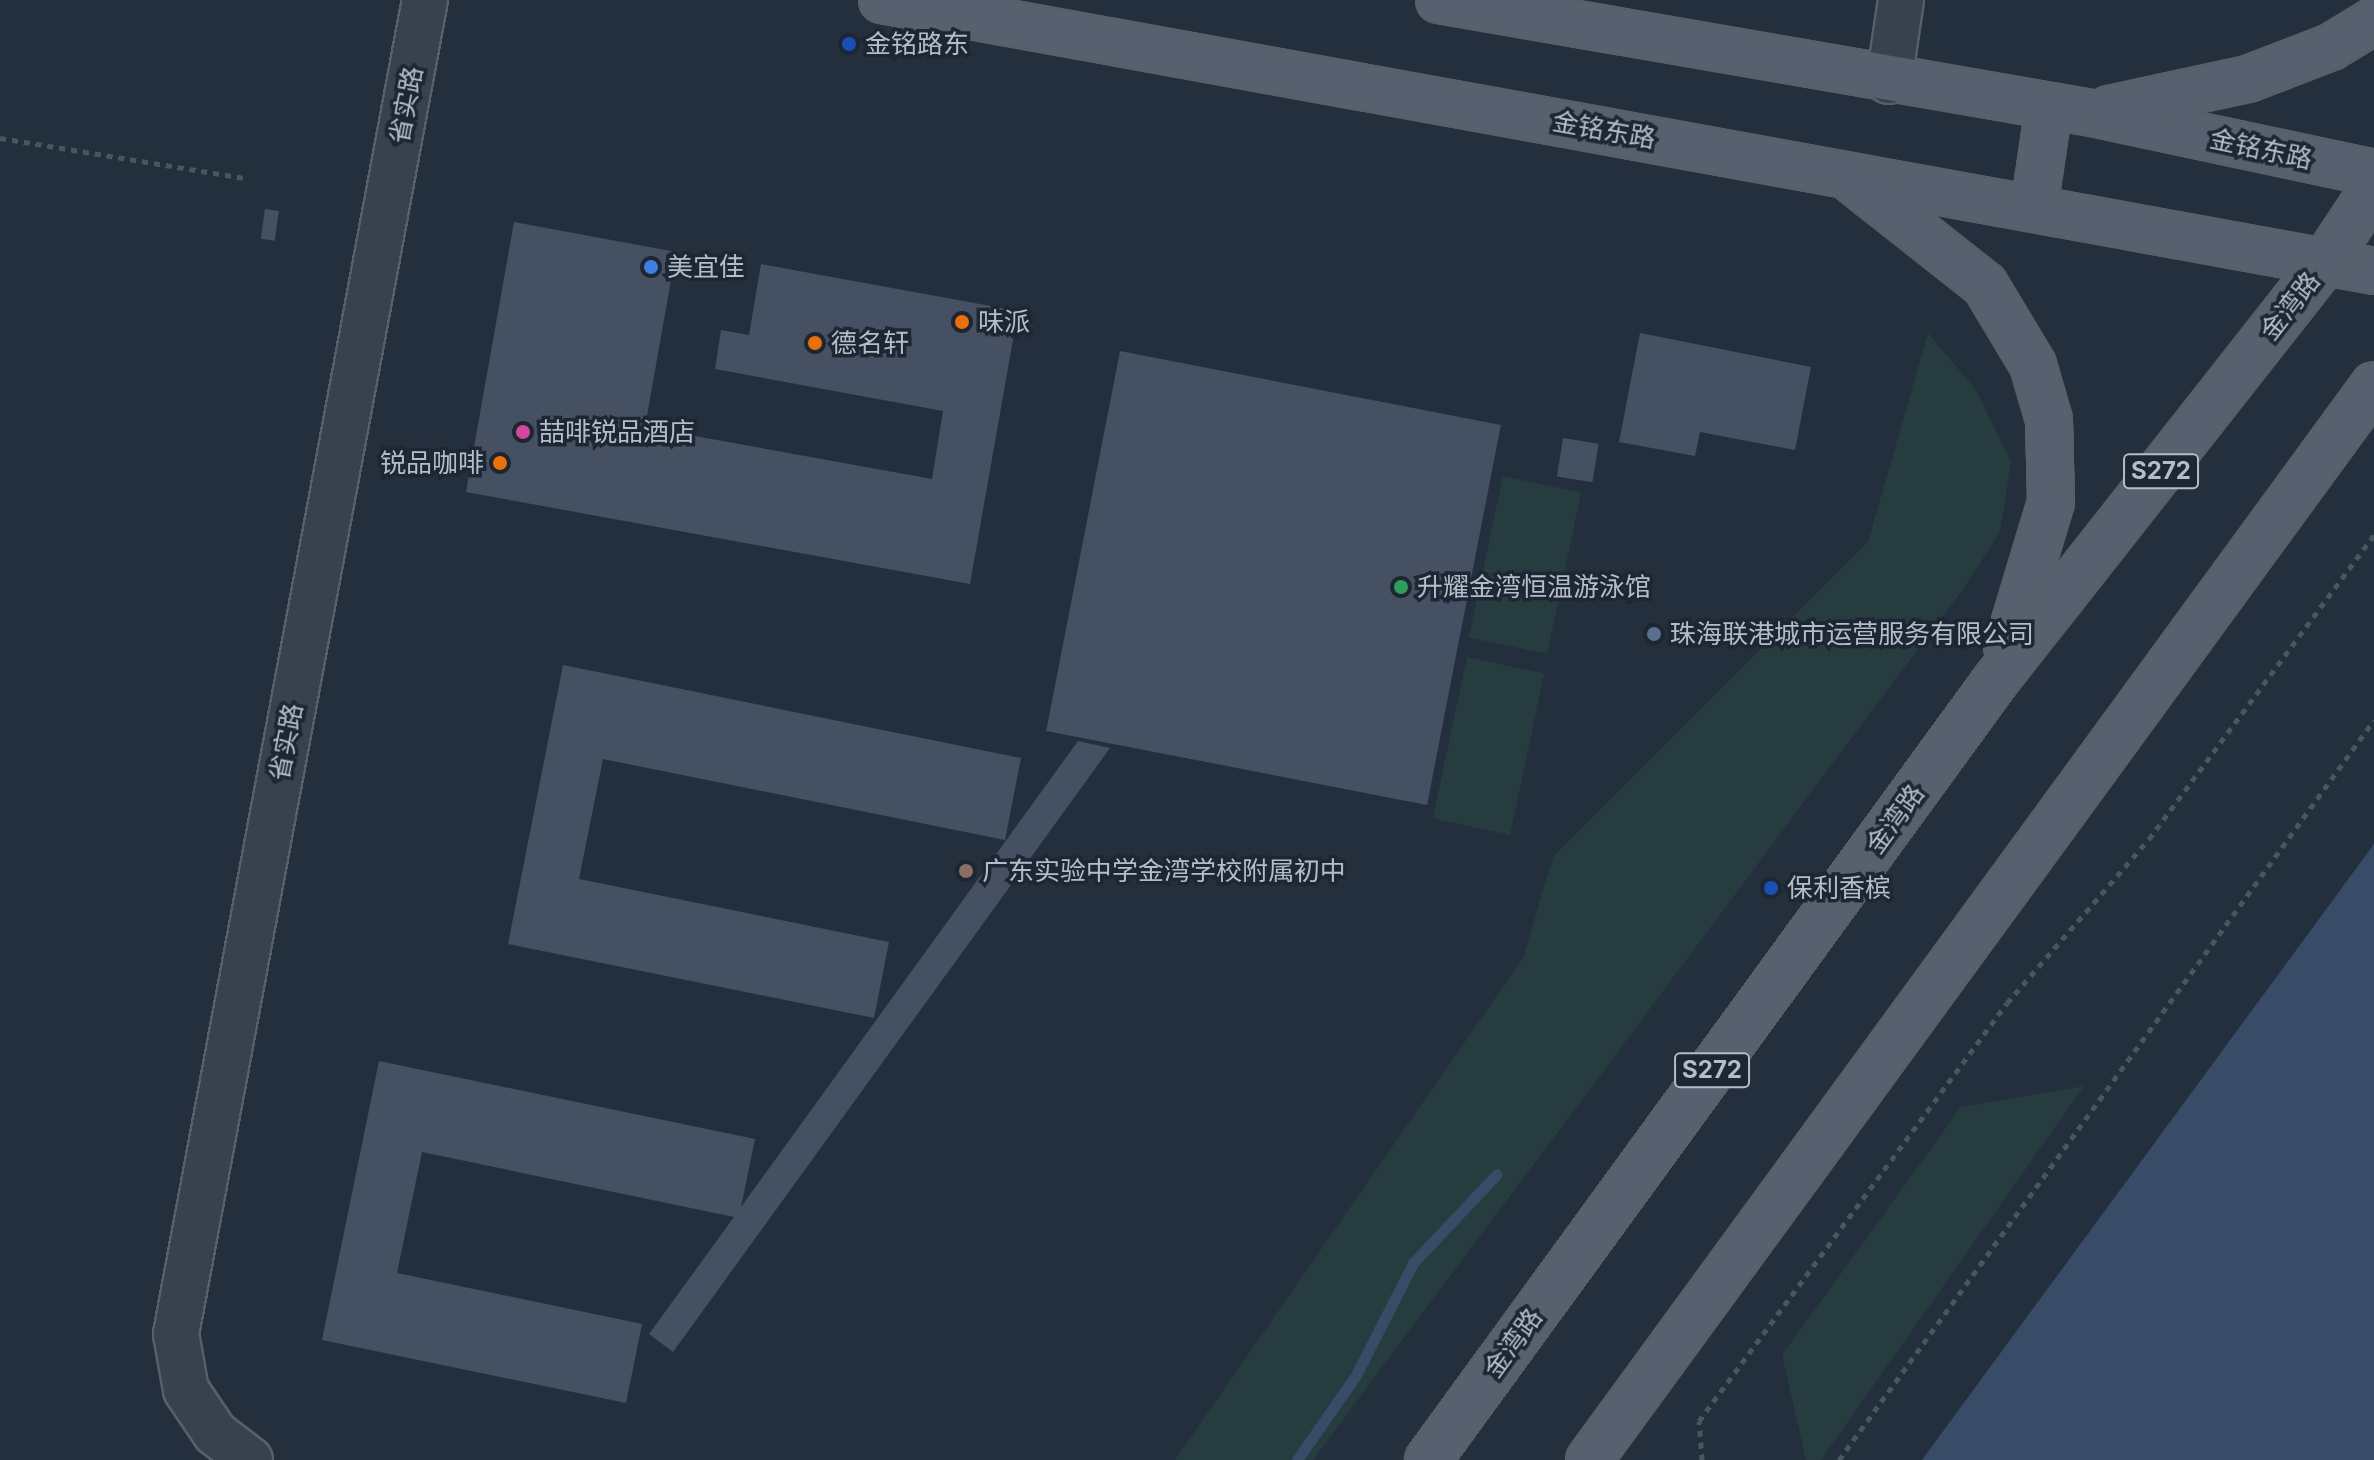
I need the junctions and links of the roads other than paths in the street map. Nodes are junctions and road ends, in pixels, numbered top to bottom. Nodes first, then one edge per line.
1 (425, 0) edge
2 (882, 0) edge
3 (1439, 0) edge
4 (1901, 0) edge
5 (2374, 21) edge
6 (1889, 81) junction
7 (2049, 106) junction
8 (2092, 113) junction
9 (2374, 173) edge
10 (1843, 174) junction
11 (2374, 188) edge
12 (2034, 208) junction
13 (2325, 262) junction
14 (2374, 271) edge
15 (2374, 385) edge
16 (1996, 680) junction
17 (250, 1460) edge
18 (1428, 1460) edge
19 (1589, 1460) edge

1 - 17 street, 省实路
2 - 10 main road, 金铭东路
3 - 6 main road, 金铭东路
4 - 6 street
5 - 8 main road
6 - 7 main road, 金铭东路
7 - 8 main road, 金铭东路
7 - 12 main road
8 - 9 main road, 金铭东路
10 - 12 main road, 金铭东路
10 - 16 main road
11 - 13 main road, 金湾路 / S272
12 - 13 main road, 金铭东路
13 - 14 main road, 金铭东路
13 - 16 main road, 金湾路 / S272
15 - 19 main road
16 - 18 main road, 金湾路 / S272

